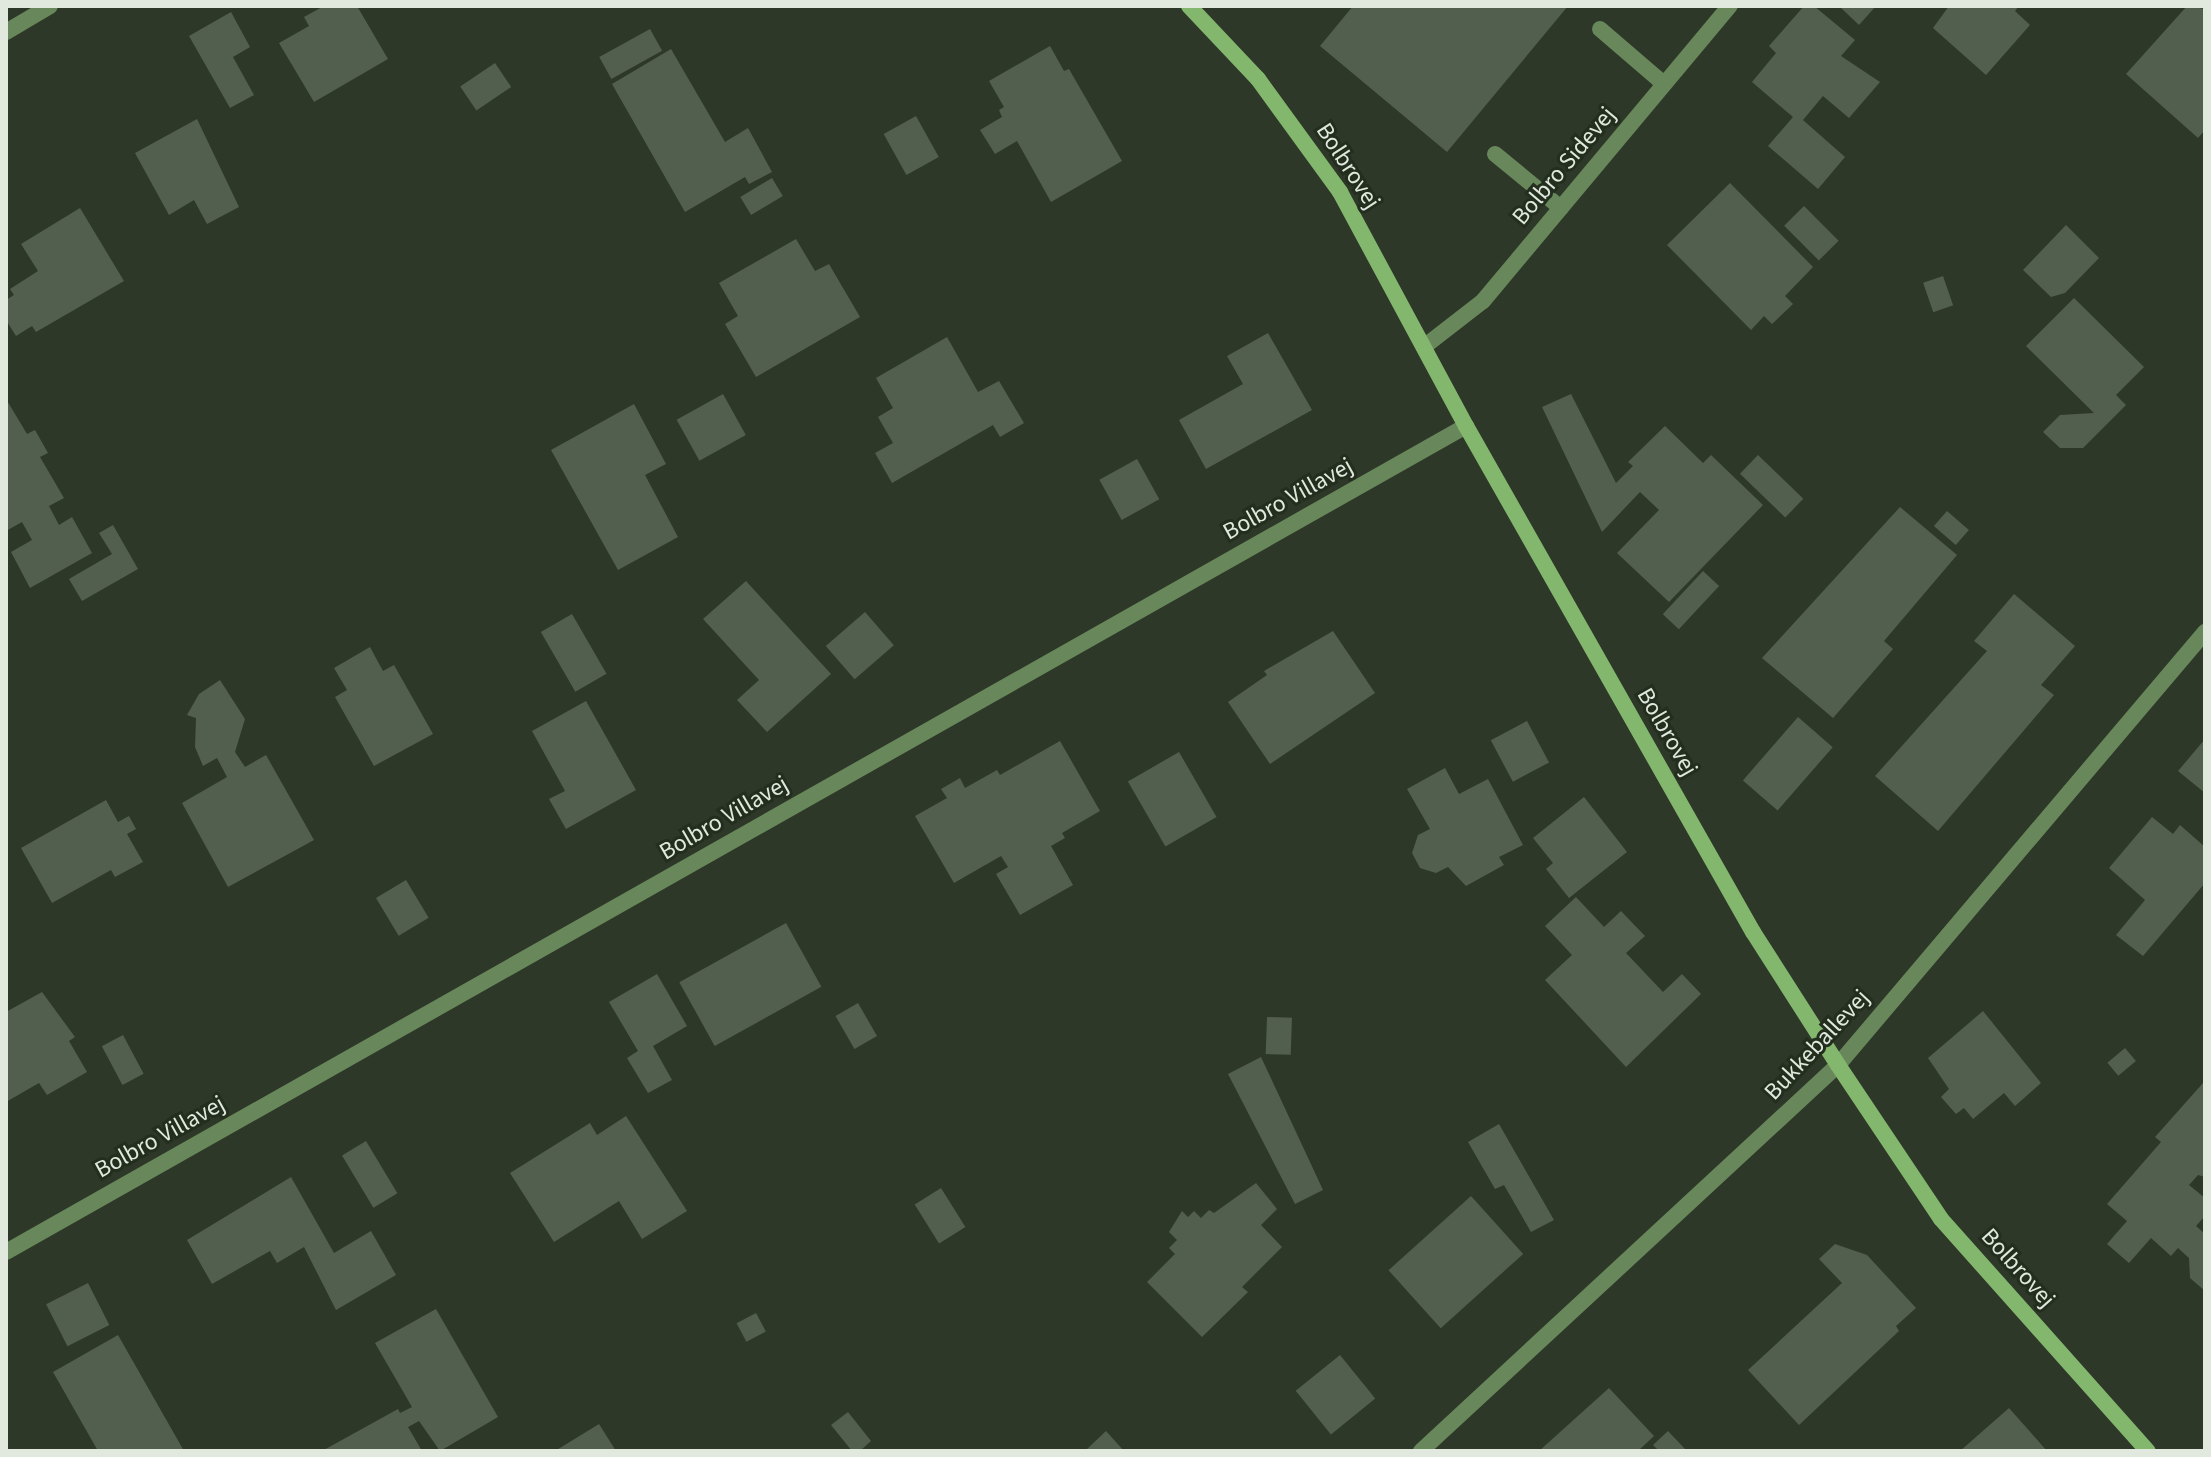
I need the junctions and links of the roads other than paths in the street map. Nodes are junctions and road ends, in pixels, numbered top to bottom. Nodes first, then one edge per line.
1 (50, 6) edge
2 (1189, 6) edge
3 (1730, 6) edge
4 (1600, 29) dead end
5 (6, 32) edge
6 (1664, 84) junction
7 (1495, 154) dead end
8 (1561, 208) junction
9 (1425, 346) junction
10 (1466, 426) junction
11 (2205, 632) edge
12 (1838, 1065) junction
13 (6, 1252) edge
14 (1421, 1451) edge
15 (2148, 1451) edge

1 - 5 street
2 - 9 street, Bolbrovej
3 - 6 street, Bolbro Sidevej
4 - 6 street
6 - 8 street, Bolbro Sidevej
7 - 8 street
8 - 9 street, Bolbro Sidevej
9 - 10 street, Bolbrovej
10 - 12 street, Bolbrovej
10 - 13 street, Bolbro Villavej
11 - 12 street, Bukkeballevej
12 - 14 street, Bukkeballevej
12 - 15 street, Bolbrovej

